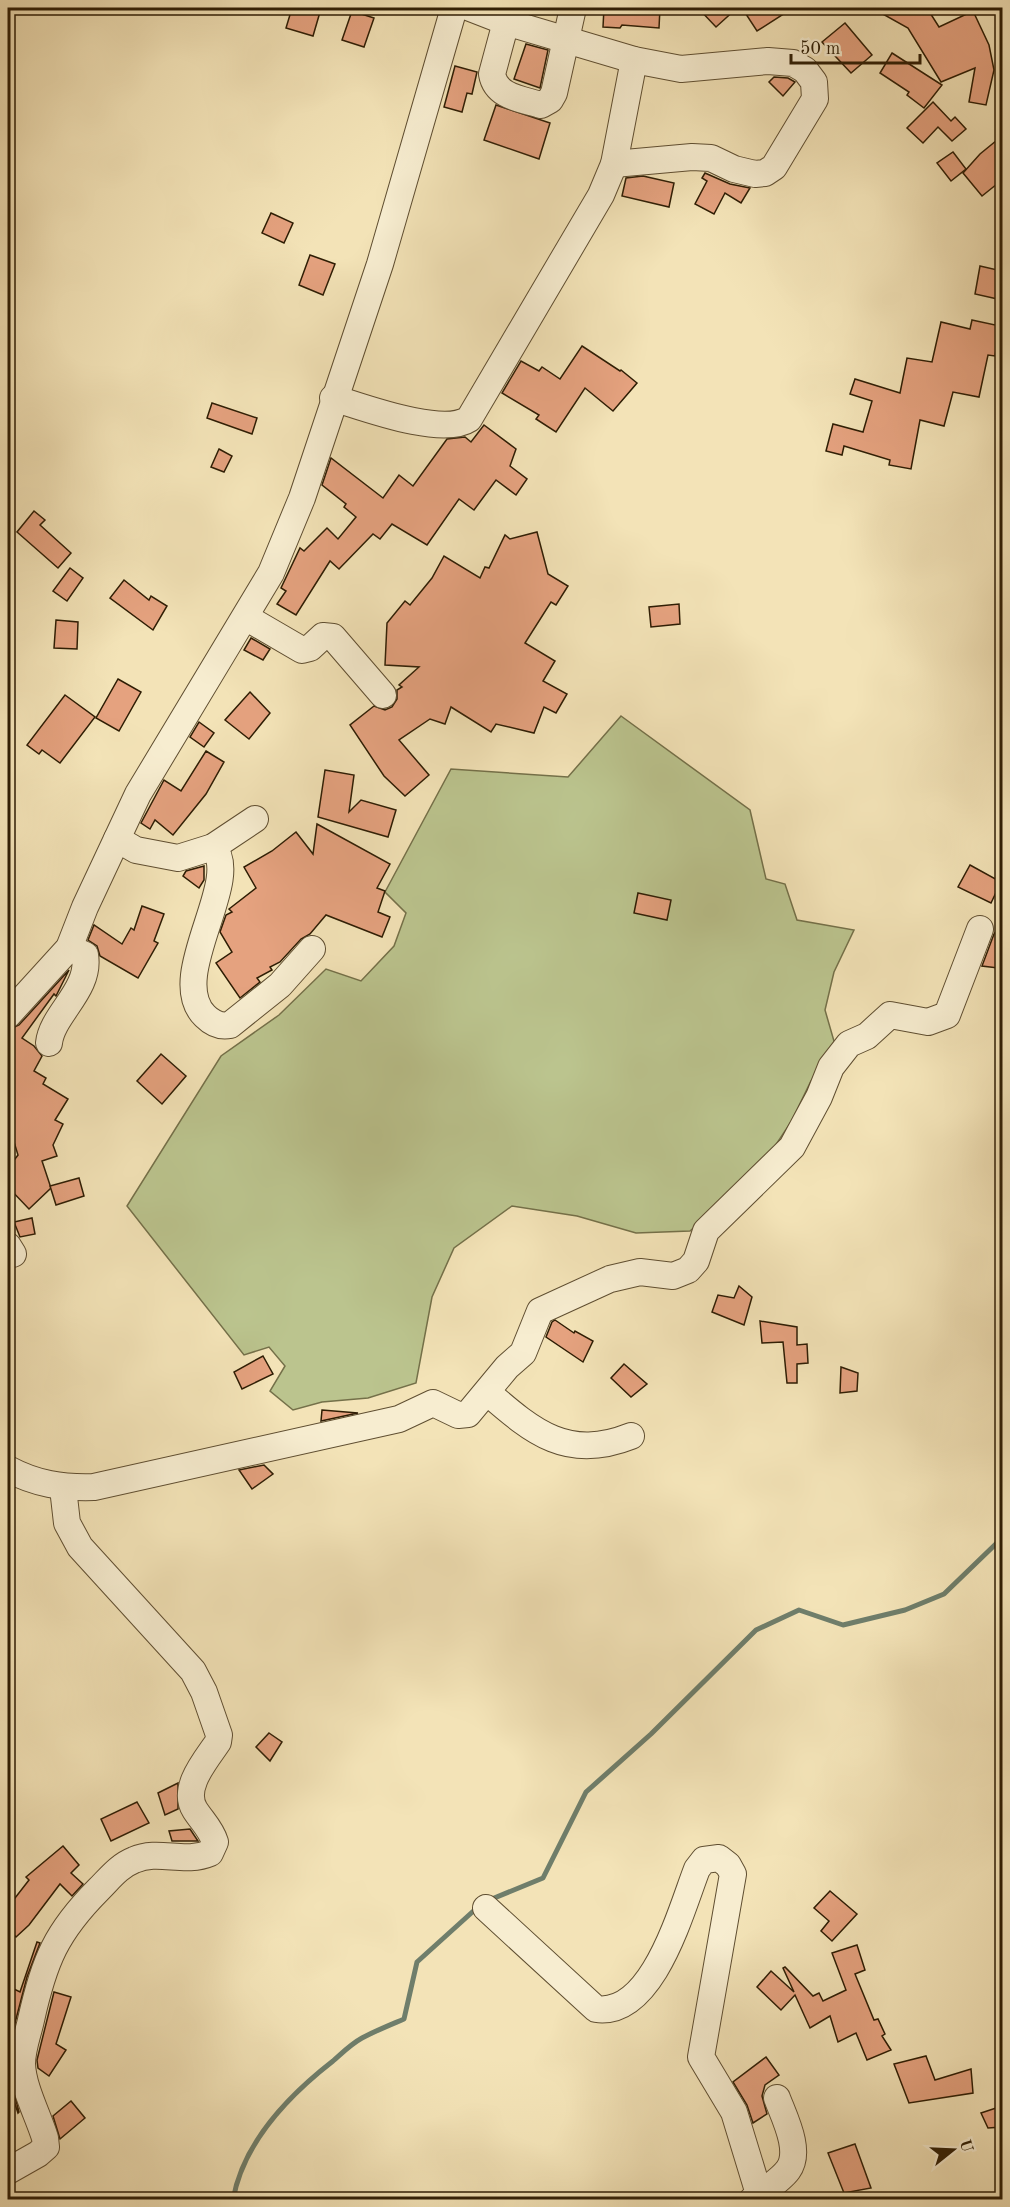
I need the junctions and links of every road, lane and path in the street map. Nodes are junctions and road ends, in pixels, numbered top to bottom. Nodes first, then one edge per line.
1 (454, 8) edge
2 (470, 8) edge
3 (573, 8) edge
4 (506, 22) junction
5 (567, 38) junction
6 (634, 60) junction
7 (614, 164) junction
8 (333, 398) junction
9 (247, 618) junction
10 (383, 695) dead end
11 (255, 819) dead end
12 (117, 839) junction
13 (213, 847) junction
14 (980, 929) dead end
15 (69, 948) junction
16 (312, 949) dead end
17 (8, 1015) edge
18 (49, 1043) dead end
19 (487, 1392) junction
20 (631, 1436) dead end
21 (8, 1469) edge
22 (63, 1488) junction
23 (486, 1908) dead end
24 (777, 2098) dead end
25 (8, 2171) edge
26 (755, 2197) edge

1 - 8 street
2 - 4 street
3 - 5 street
4 - 5 street
4 - 5 street
5 - 6 street
6 - 7 street
6 - 7 street
7 - 8 street
8 - 9 street
9 - 10 street
9 - 12 street
11 - 13 street
12 - 13 street
12 - 15 street
13 - 16 street
14 - 19 street
15 - 17 street
15 - 18 street
19 - 20 street
19 - 22 street
21 - 22 street
22 - 25 street
23 - 26 street
24 - 26 street

